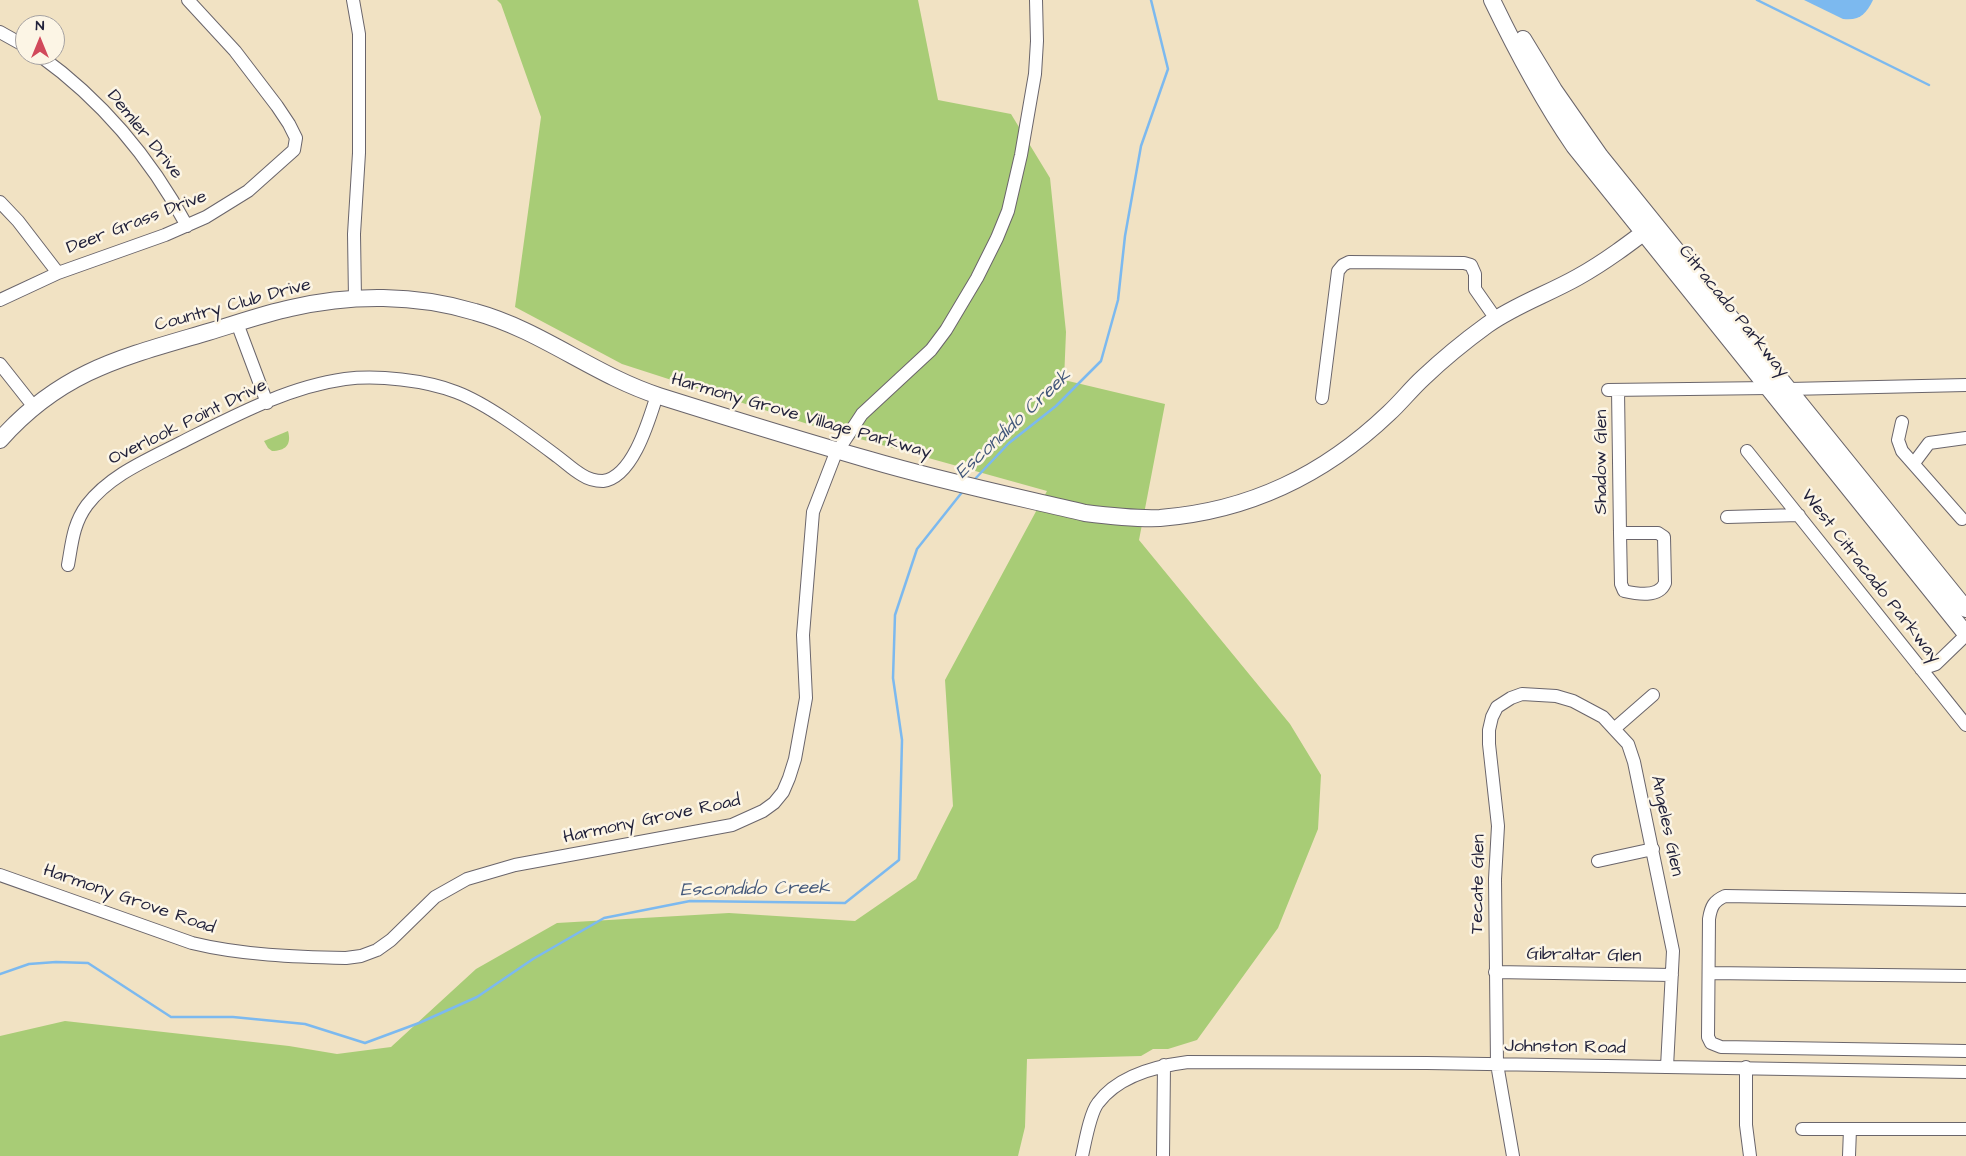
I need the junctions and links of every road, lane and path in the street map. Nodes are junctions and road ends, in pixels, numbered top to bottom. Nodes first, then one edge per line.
1 (188, 0) edge
2 (353, 0) edge
3 (1036, 0) edge
4 (1492, 0) edge
5 (1503, 0) edge
6 (0, 32) edge
7 (15, 40) edge
8 (52, 65) edge
9 (0, 202) edge
10 (187, 226) junction
11 (1649, 228) junction
12 (58, 273) junction
13 (355, 299) junction
14 (0, 300) edge
15 (1496, 319) junction
16 (237, 323) junction
17 (0, 364) edge
18 (1966, 385) edge
19 (1769, 388) junction
20 (1788, 389) junction
21 (657, 395) junction
22 (1322, 398) dead end
23 (267, 402) junction
24 (34, 407) junction
25 (1810, 416) junction
26 (1902, 422) dead end
27 (1966, 438) edge
28 (0, 440) edge
29 (838, 450) junction
30 (1746, 450) dead end
31 (1914, 463) junction
32 (1799, 515) junction
33 (1727, 517) dead end
34 (1962, 519) dead end
35 (1620, 533) junction
36 (68, 565) dead end
37 (1966, 609) edge
38 (1966, 635) edge
39 (1921, 669) junction
40 (1653, 695) dead end
41 (1496, 707) joint
42 (1966, 725) edge
43 (1614, 728) junction
44 (1653, 849) junction
45 (1598, 861) dead end
46 (0, 875) edge
47 (1966, 900) edge
48 (1495, 972) junction
49 (1709, 973) junction
50 (1672, 975) junction
51 (1966, 976) edge
52 (1966, 1051) edge
53 (1497, 1064) junction
54 (1164, 1065) junction
55 (1667, 1067) junction
56 (1746, 1067) junction
57 (1966, 1072) edge
58 (1802, 1129) dead end
59 (1850, 1129) junction
60 (1966, 1129) edge
61 (1082, 1156) edge
62 (1163, 1156) edge
63 (1513, 1156) edge
64 (1750, 1156) edge
65 (1849, 1156) edge

1 - 10 street, Deer Grass Drive
2 - 13 street
3 - 29 street, Harmony Grove Road
4 - 11 main road, Citracado Parkway
5 - 11 main road, Citracado Parkway
6 - 7 street
8 - 10 street, Demler Drive
9 - 12 street
10 - 12 street, Deer Grass Drive
11 - 15 main road, Harmony Grove Village Parkway
11 - 19 main road, Citracado Parkway
11 - 20 main road, Citracado Parkway
12 - 14 street, Deer Grass Drive
13 - 16 main road, Country Club Drive
13 - 21 main road, Harmony Grove Village Parkway
15 - 22 street
15 - 29 main road, Harmony Grove Village Parkway
16 - 23 street
16 - 24 main road, Country Club Drive
17 - 24 street
18 - 20 street
19 - 25 main road
19 - 35 street, Shadow Glen
19 - 38 main road, Citracado Parkway
20 - 25 main road, Citracado Parkway
21 - 23 street, Overlook Point Drive
21 - 29 main road, Harmony Grove Village Parkway
23 - 36 street, Overlook Point Drive
24 - 28 main road, Country Club Drive
25 - 37 main road, Citracado Parkway
26 - 31 street
27 - 31 street
29 - 46 street, Harmony Grove Road
30 - 32 street, West Citracado Parkway
31 - 34 street
32 - 33 street
32 - 39 street, West Citracado Parkway
35 - 35 street, Shadow Glen
38 - 39 street
39 - 42 street, West Citracado Parkway
40 - 43 street
41 - 43 street, Angeles Glen
41 - 48 street, Tecate Glen
43 - 44 street, Angeles Glen
44 - 45 street
44 - 50 street, Angeles Glen
47 - 49 street
48 - 50 street, Gibraltar Glen
48 - 53 street, Tecate Glen
49 - 51 street
49 - 52 street
50 - 55 street, Angeles Glen
53 - 54 street, Johnston Road
53 - 55 street, Johnston Road
53 - 63 street, Tecate Glen
54 - 61 street, Johnston Road
54 - 62 street
55 - 56 street, Johnston Road
56 - 57 street, Johnston Road
56 - 64 street
58 - 59 street
59 - 60 street
59 - 65 street

